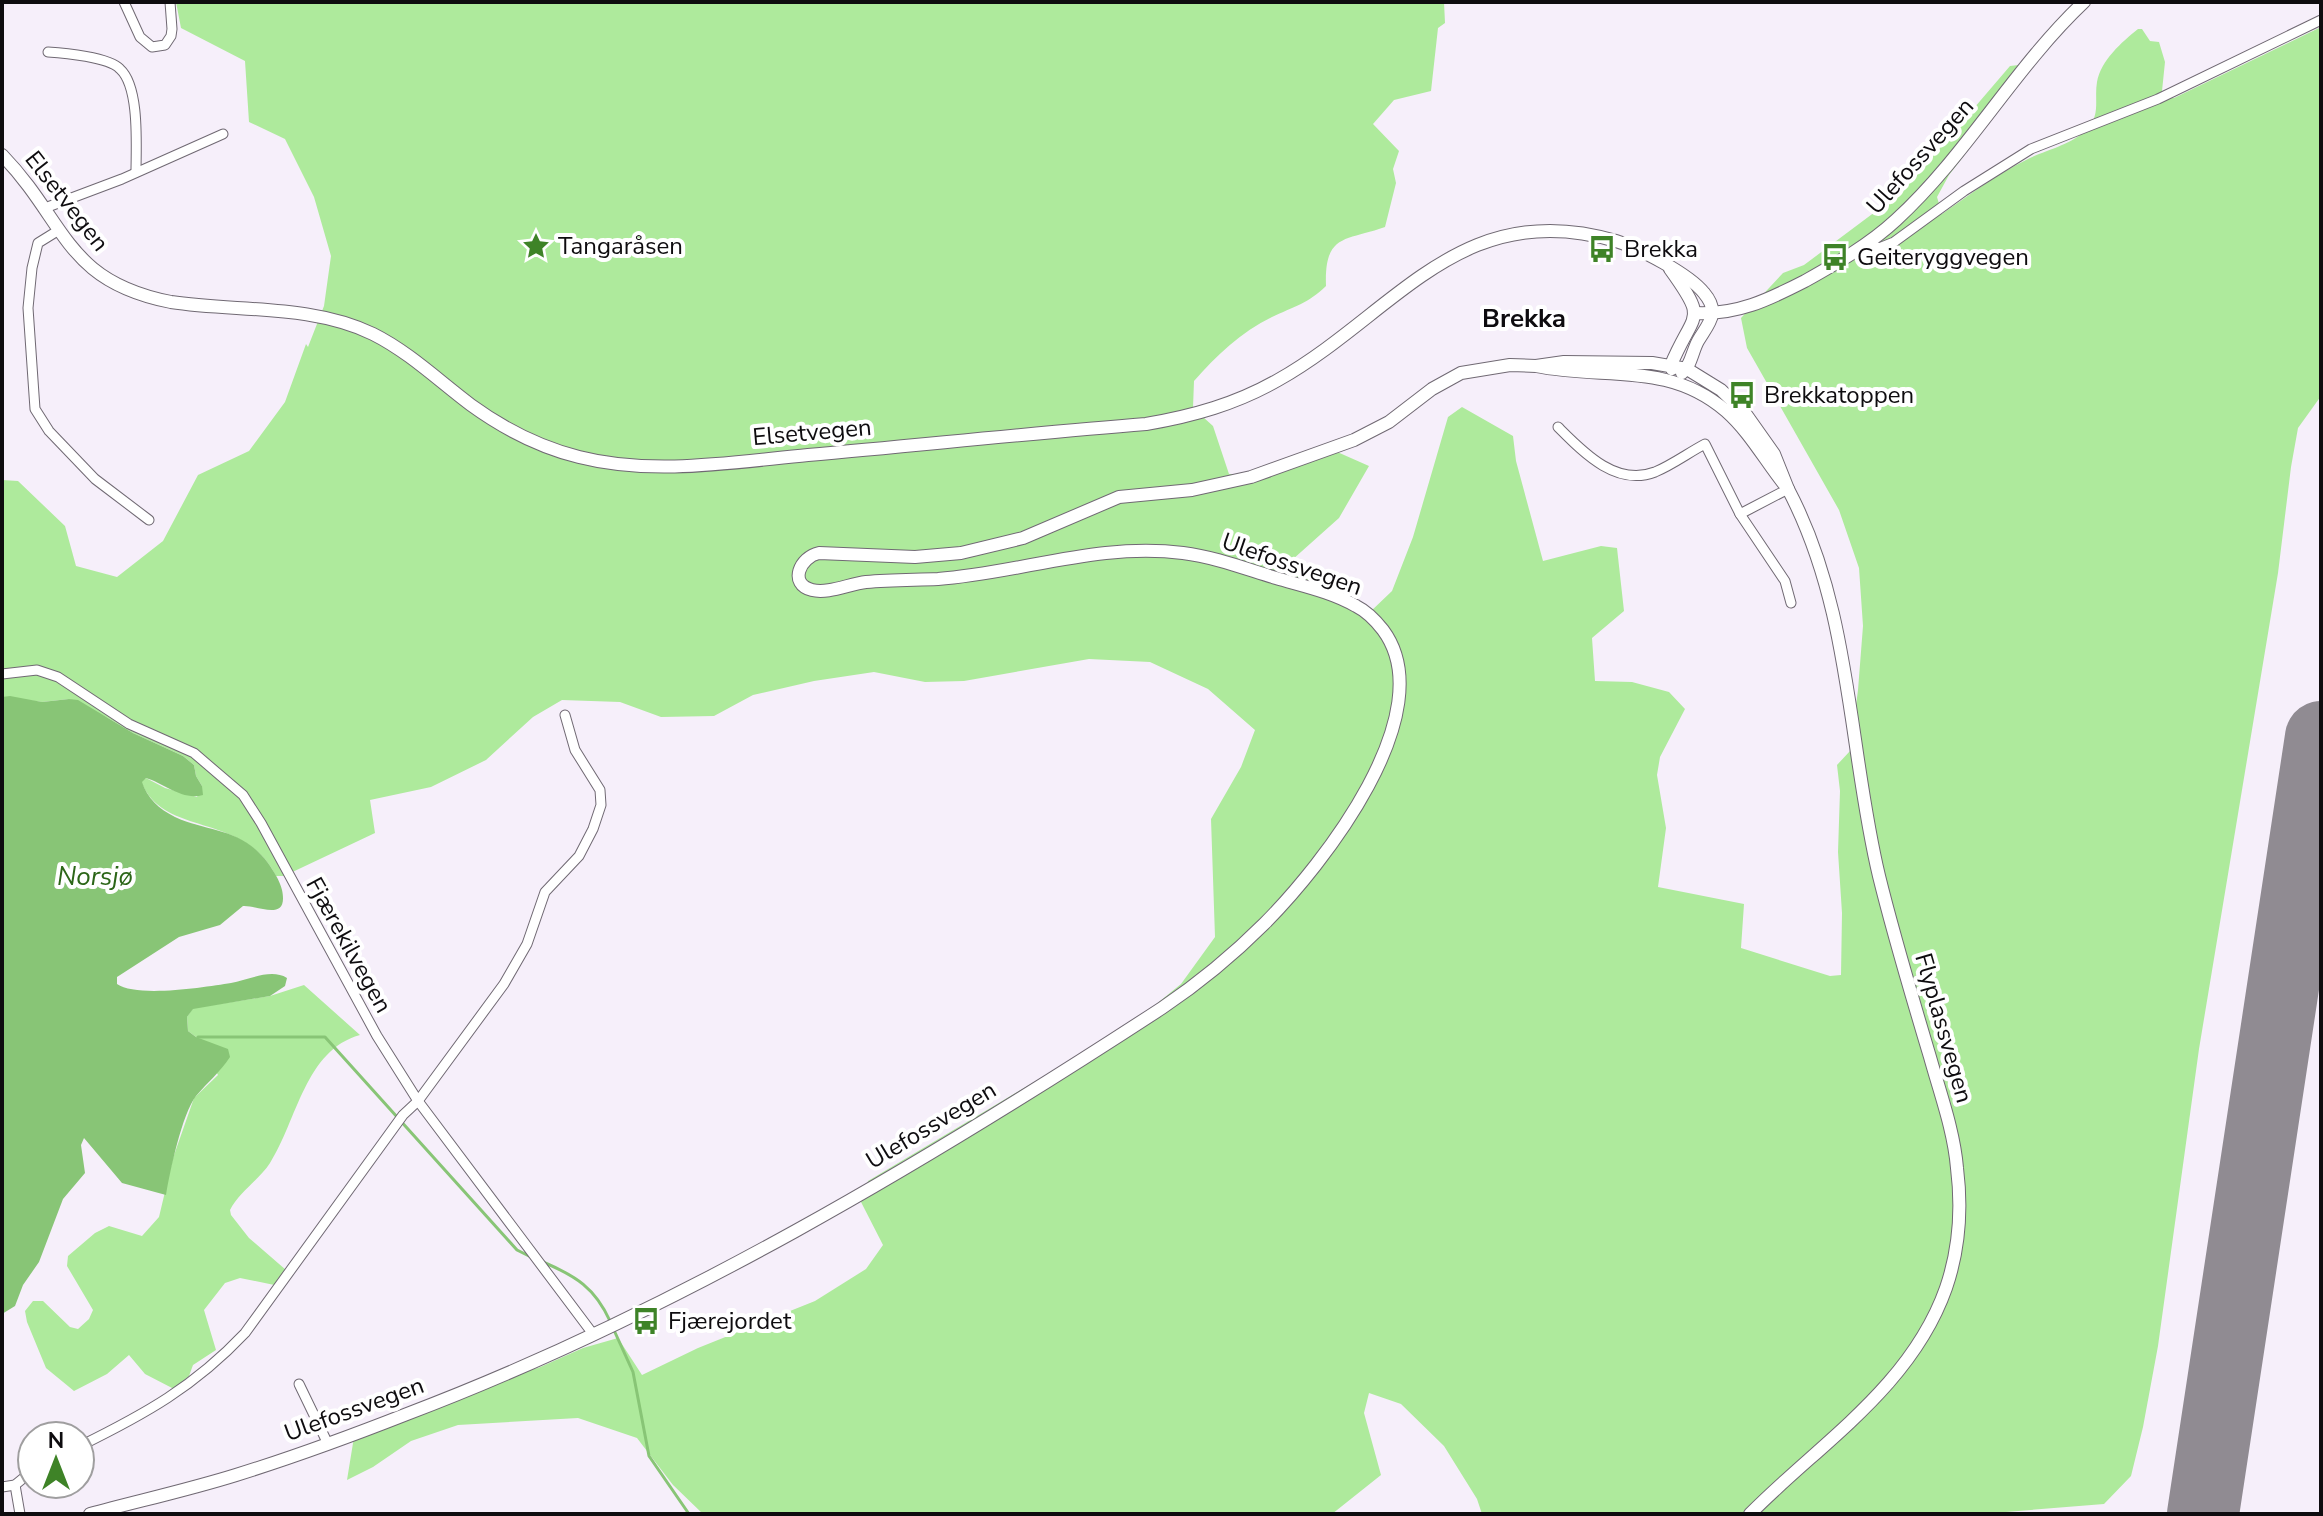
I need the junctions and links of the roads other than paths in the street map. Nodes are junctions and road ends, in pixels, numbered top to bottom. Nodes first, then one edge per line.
1 (124, 2) edge
2 (170, 2) edge
3 (2084, 2) edge
4 (2321, 20) edge
5 (48, 52) dead end
6 (223, 134) dead end
7 (2, 155) edge
8 (136, 172) junction
9 (45, 208) junction
10 (59, 230) junction
11 (1869, 243) junction
12 (1669, 268) junction
13 (1695, 313) junction
14 (1712, 314) junction
15 (1671, 365) junction
16 (1536, 366) junction
17 (1687, 369) junction
18 (1673, 380) junction
19 (1558, 427) dead end
20 (1788, 489) junction
21 (1740, 514) junction
22 (149, 520) dead end
23 (1791, 603) dead end
24 (2, 674) edge
25 (565, 715) dead end
26 (418, 1101) junction
27 (593, 1334) junction
28 (299, 1384) dead end
29 (96, 1438) edge
30 (328, 1444) junction
31 (15, 1485) joint
32 (2, 1487) edge
33 (20, 1514) edge
34 (90, 1514) edge
35 (1750, 1514) edge

1 - 2 street
3 - 11 street, Ulefossvegen
4 - 11 street
5 - 8 street
6 - 8 street
7 - 9 street, Elsetvegen
8 - 9 street
9 - 10 street, Elsetvegen
10 - 12 street, Elsetvegen
10 - 22 street
11 - 14 street, Ulefossvegen
12 - 13 street, Elsetvegen
12 - 14 street, Elsetvegen
13 - 14 street, Ulefossvegen
13 - 15 street
14 - 17 street
15 - 16 street, Ulefossvegen
15 - 17 street, Ulefossvegen
15 - 18 street
16 - 18 street, Ulefossvegen
16 - 27 street, Ulefossvegen
17 - 18 street
17 - 20 street, Flyplassvegen
18 - 20 street, Flyplassvegen
19 - 21 street
20 - 21 street
20 - 35 street, Flyplassvegen
21 - 23 street
24 - 26 street, Fjærekilvegen
25 - 26 street
26 - 27 street, Fjærekilvegen
26 - 29 street
27 - 30 street, Ulefossvegen
28 - 30 street
30 - 34 street, Ulefossvegen
31 - 32 street
31 - 33 street

